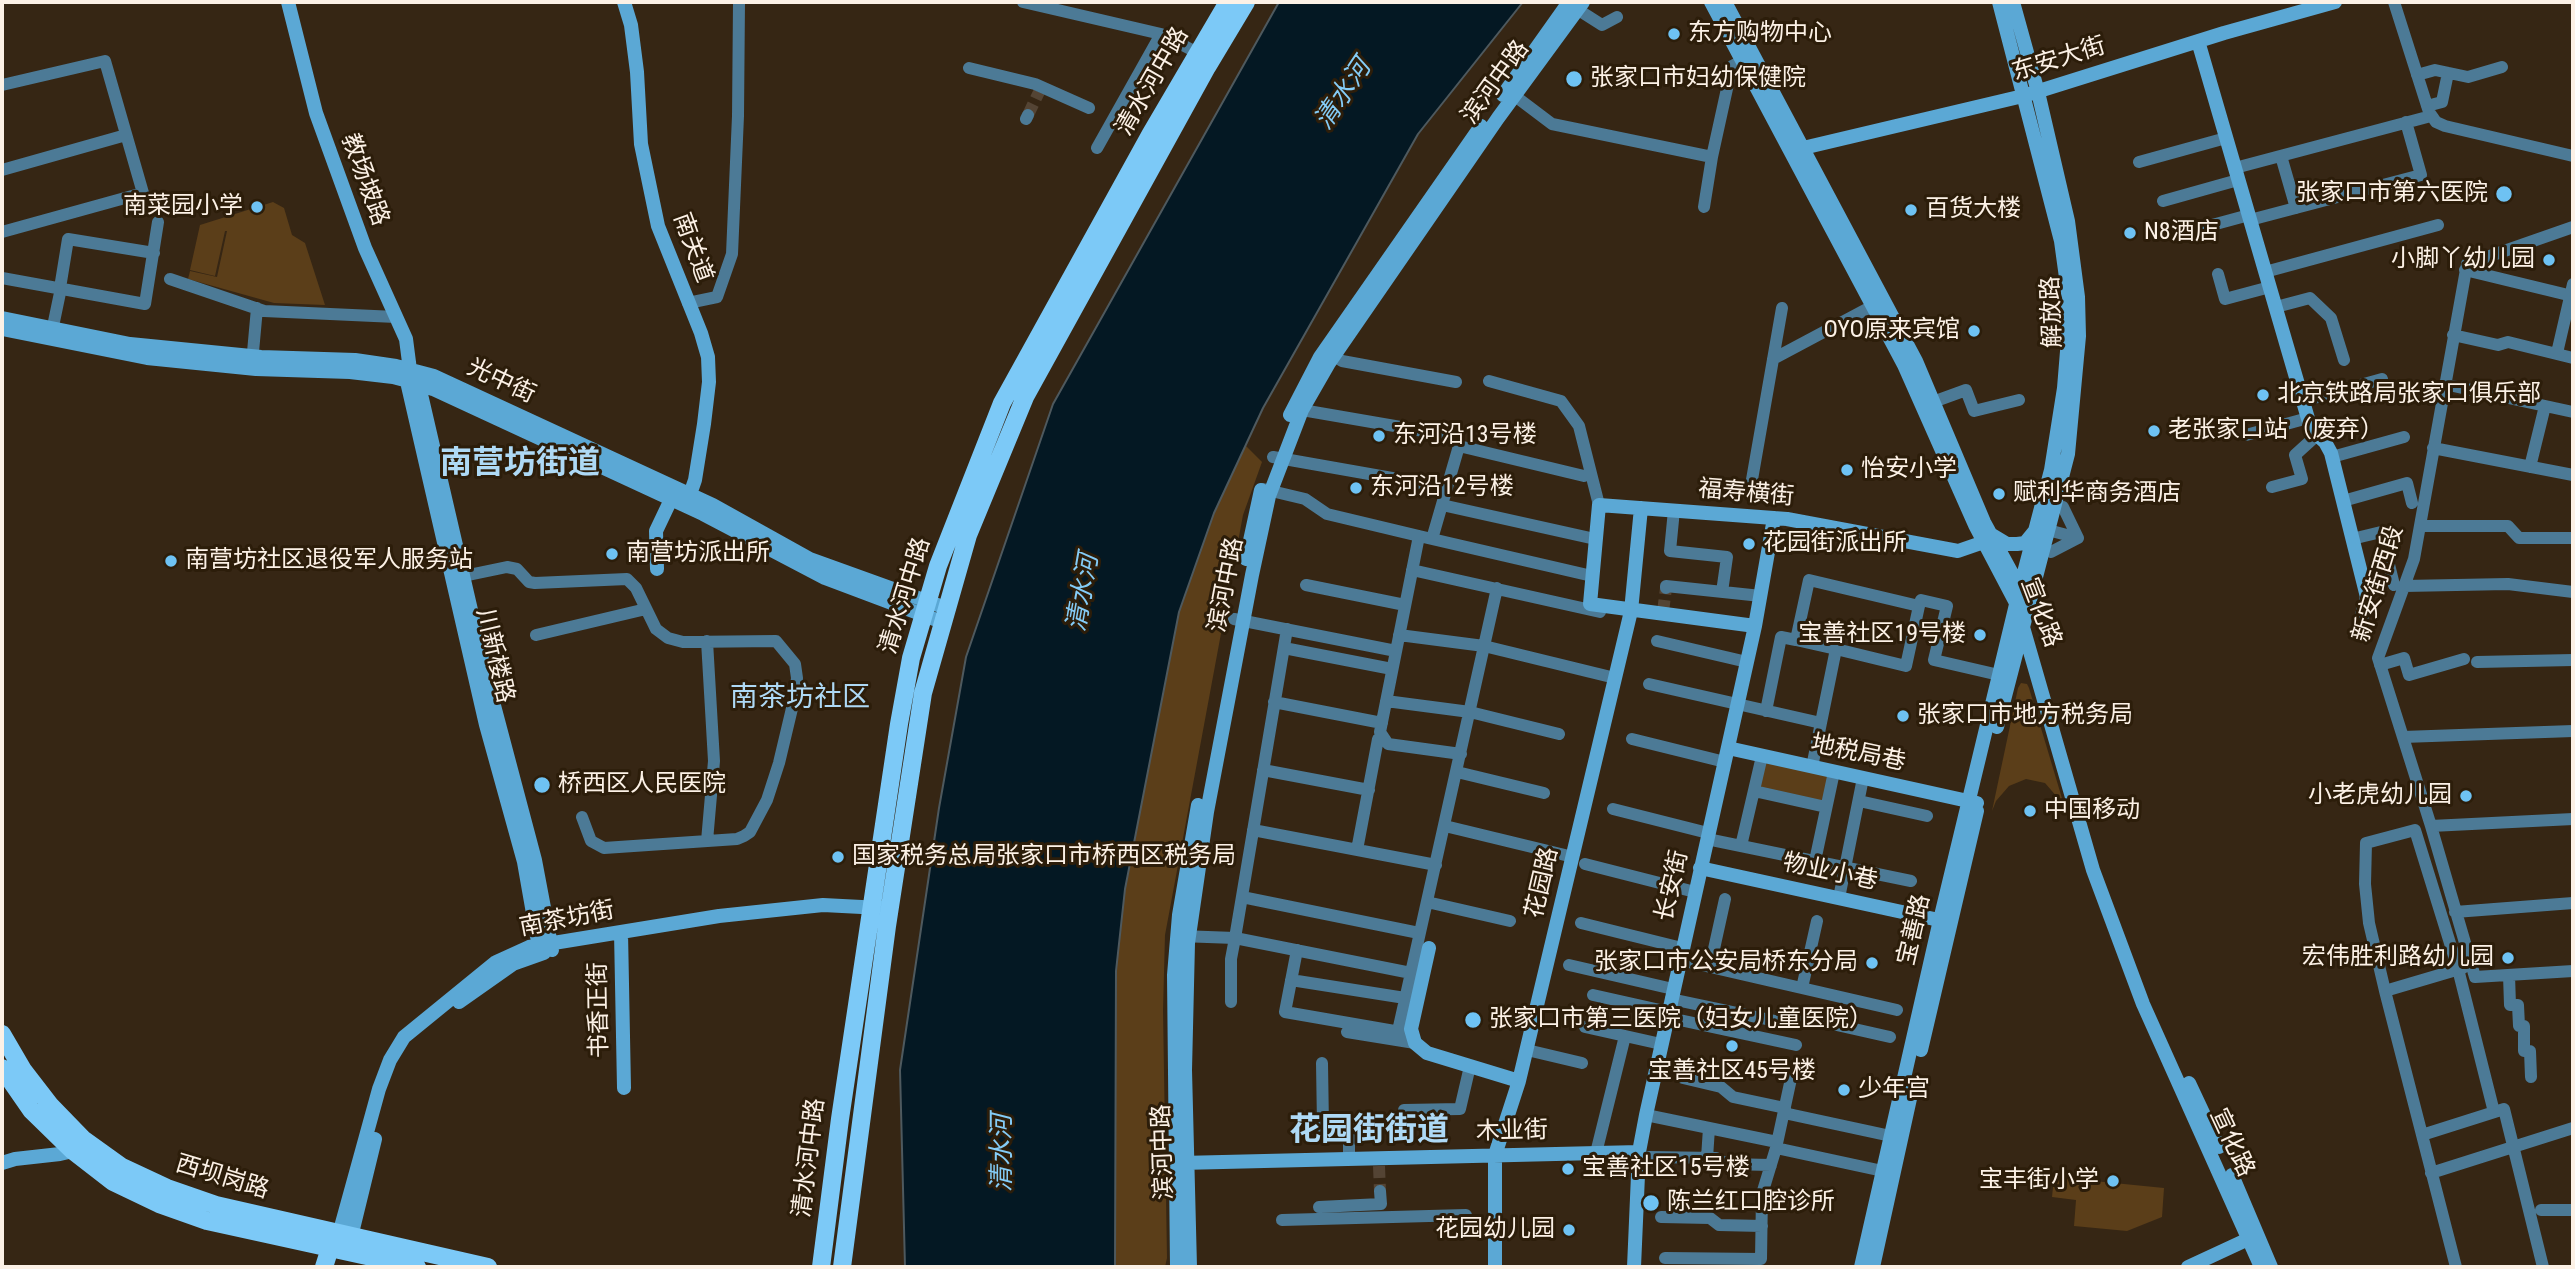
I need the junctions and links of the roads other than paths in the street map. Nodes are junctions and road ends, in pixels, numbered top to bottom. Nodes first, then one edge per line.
1 (288, 2) edge
2 (624, 2) edge
3 (739, 2) edge
4 (1023, 2) edge
5 (1228, 2) edge
6 (1247, 2) edge
7 (1711, 2) edge
8 (1724, 2) edge
9 (1999, 2) edge
10 (2013, 2) edge
11 (2334, 2) edge
12 (2394, 2) edge
13 (1574, 4) edge
14 (1617, 17) dead end
15 (1161, 34) junction
16 (2198, 41) junction
17 (1198, 53) junction
18 (1748, 58) junction
19 (2502, 67) dead end
20 (969, 68) dead end
21 (2448, 73) junction
22 (2417, 75) junction
23 (2, 85) edge
24 (2038, 92) junction
25 (1510, 93) junction
26 (2023, 96) junction
27 (1088, 108) dead end
28 (2429, 111) junction
29 (2406, 122) junction
30 (126, 135) junction
31 (2226, 138) junction
32 (1097, 148) dead end
33 (1798, 150) junction
34 (2281, 156) junction
35 (2573, 156) edge
36 (1712, 157) junction
37 (2139, 162) dead end
38 (2, 170) edge
39 (2237, 174) junction
40 (2163, 201) dead end
41 (1704, 207) dead end
42 (2296, 208) junction
43 (2249, 218) junction
44 (158, 222) dead end
45 (2438, 225) dead end
46 (2573, 227) edge
47 (2, 232) edge
48 (2179, 234) dead end
49 (154, 253) junction
50 (2465, 270) junction
51 (2218, 274) dead end
52 (2, 278) edge
53 (170, 279) dead end
54 (2268, 280) junction
55 (60, 288) junction
56 (2571, 288) edge
57 (688, 303) junction
58 (1878, 303) junction
59 (2276, 307) junction
60 (257, 308) junction
61 (1782, 308) dead end
62 (396, 317) junction
63 (2, 318) edge
64 (2, 329) edge
65 (52, 334) junction
66 (2454, 335) junction
67 (1330, 353) junction
68 (2557, 353) junction
69 (2573, 358) edge
70 (1773, 359) junction
71 (2344, 360) dead end
72 (252, 363) junction
73 (411, 375) junction
74 (2382, 379) dead end
75 (1489, 381) dead end
76 (1456, 382) dead end
77 (2444, 384) junction
78 (1920, 387) junction
79 (2019, 400) dead end
80 (2303, 401) junction
81 (1933, 402) junction
82 (2545, 406) junction
83 (1298, 407) junction
84 (2573, 412) edge
85 (2308, 418) junction
86 (1447, 435) dead end
87 (2246, 435) dead end
88 (2317, 435) junction
89 (2404, 437) dead end
90 (2433, 448) junction
91 (2332, 457) junction
92 (1277, 458) junction
93 (2530, 467) junction
94 (2573, 475) edge
95 (1584, 476) dead end
96 (1426, 484) dead end
97 (2272, 487) dead end
98 (1266, 490) junction
99 (1750, 491) dead end
100 (681, 497) junction
101 (2343, 501) junction
102 (2412, 503) dead end
103 (1442, 505) junction
104 (1599, 505) junction
105 (2063, 507) dead end
106 (1641, 508) junction
107 (1675, 510) junction
108 (1774, 518) junction
109 (2420, 526) junction
110 (2042, 530) junction
111 (1426, 538) junction
112 (1988, 538) junction
113 (2078, 538) junction
114 (2573, 538) edge
115 (2352, 539) junction
116 (1595, 540) junction
117 (2051, 552) dead end
118 (657, 569) dead end
119 (1412, 570) junction
120 (1592, 576) junction
121 (458, 577) junction
122 (1306, 585) dead end
123 (2399, 585) junction
124 (1497, 588) junction
125 (1665, 588) dead end
126 (2020, 588) junction
127 (1722, 592) junction
128 (2573, 592) edge
129 (1760, 596) junction
130 (1405, 605) junction
131 (2022, 605) junction
132 (1919, 606) junction
133 (646, 608) junction
134 (926, 608) junction
135 (1595, 608) junction
136 (1631, 611) junction
137 (944, 615) junction
138 (1239, 620) junction
139 (2022, 621) junction
140 (1755, 626) junction
141 (1287, 629) junction
142 (2357, 633) dead end
143 (536, 635) dead end
144 (1399, 635) junction
145 (1796, 640) junction
146 (707, 641) junction
147 (1657, 641) dead end
148 (1483, 646) junction
149 (1284, 648) junction
150 (1836, 649) junction
151 (1396, 650) junction
152 (1909, 654) junction
153 (1934, 660) junction
154 (2573, 660) edge
155 (1747, 662) junction
156 (2380, 665) junction
157 (1392, 669) junction
158 (2004, 677) junction
159 (1615, 678) junction
160 (2040, 680) junction
161 (1649, 684) dead end
162 (1386, 701) junction
163 (1274, 702) junction
164 (1738, 704) junction
165 (1766, 711) junction
166 (1470, 712) junction
167 (1821, 723) junction
168 (1382, 730) junction
169 (2573, 731) edge
170 (1559, 734) dead end
171 (2403, 737) junction
172 (1632, 739) dead end
173 (1461, 754) junction
174 (1727, 755) junction
175 (1762, 756) junction
176 (1812, 767) junction
177 (1263, 770) junction
178 (1457, 772) junction
179 (1834, 772) junction
180 (1863, 778) junction
181 (1368, 790) junction
182 (1754, 791) junction
183 (1544, 793) dead end
184 (1859, 802) junction
185 (1974, 802) junction
186 (1826, 807) junction
187 (1613, 809) dead end
188 (1927, 816) dead end
189 (582, 817) dead end
190 (2573, 818) edge
191 (2431, 825) junction
192 (1445, 826) junction
193 (1252, 830) junction
194 (1707, 836) junction
195 (707, 841) junction
196 (1741, 846) junction
197 (1357, 850) junction
198 (1579, 860) junction
199 (1815, 861) junction
200 (1436, 865) junction
201 (1845, 867) junction
202 (1700, 868) junction
203 (1911, 881) dead end
204 (1695, 892) junction
205 (1242, 897) junction
206 (1839, 898) junction
207 (1725, 899) dead end
208 (1427, 902) junction
209 (2573, 903) edge
210 (870, 911) junction
211 (2455, 912) junction
212 (889, 915) junction
213 (1817, 921) dead end
214 (1946, 921) junction
215 (1510, 922) dead end
216 (1581, 923) dead end
217 (1419, 933) junction
218 (622, 936) junction
219 (1183, 936) junction
220 (1235, 938) junction
221 (545, 948) junction
222 (1429, 948) dead end
223 (1297, 950) junction
224 (1681, 954) junction
225 (1569, 965) dead end
226 (1710, 967) junction
227 (2468, 971) junction
228 (2573, 971) edge
229 (1411, 973) junction
230 (2509, 975) junction
231 (1291, 980) junction
232 (1802, 988) junction
233 (2385, 991) junction
234 (1593, 995) dead end
235 (1405, 998) junction
236 (1231, 1002) dead end
237 (1672, 1005) junction
238 (1896, 1010) dead end
239 (1732, 1012) junction
240 (1585, 1027) dead end
241 (1728, 1030) junction
242 (1347, 1032) dead end
243 (2, 1034) edge
244 (1408, 1036) junction
245 (1625, 1036) junction
246 (1890, 1037) dead end
247 (1661, 1044) junction
248 (1796, 1045) dead end
249 (1527, 1050) junction
250 (1322, 1063) dead end
251 (1582, 1063) dead end
252 (1470, 1066) junction
253 (2, 1069) edge
254 (1792, 1074) dead end
255 (2531, 1077) dead end
256 (1683, 1078) dead end
257 (1519, 1081) junction
258 (624, 1088) dead end
259 (1404, 1110) dead end
260 (1785, 1111) junction
261 (2494, 1112) junction
262 (1646, 1115) junction
263 (1303, 1126) dead end
264 (1323, 1126) junction
265 (1709, 1128) junction
266 (2573, 1128) edge
267 (2422, 1135) junction
268 (1896, 1136) junction
269 (2573, 1136) edge
270 (78, 1145) junction
271 (1777, 1145) junction
272 (2520, 1150) junction
273 (1596, 1153) junction
274 (1495, 1155) junction
275 (1644, 1155) junction
276 (1707, 1158) junction
277 (1349, 1159) junction
278 (2, 1163) edge
279 (1182, 1163) junction
280 (1771, 1165) junction
281 (1888, 1172) junction
282 (2431, 1173) junction
283 (1320, 1207) dead end
284 (2541, 1210) dead end
285 (2573, 1210) edge
286 (1466, 1215) dead end
287 (1382, 1217) junction
288 (1661, 1217) dead end
289 (1282, 1220) dead end
290 (1762, 1226) junction
291 (2254, 1237) junction
292 (342, 1248) edge
293 (1665, 1258) dead end
294 (1705, 1263) edge
295 (324, 1267) edge
296 (417, 1267) edge
297 (488, 1267) edge
298 (821, 1267) edge
299 (842, 1267) edge
300 (1177, 1267) edge
301 (1190, 1267) edge
302 (1495, 1267) edge
303 (1634, 1267) edge
304 (1861, 1267) edge
305 (1873, 1267) edge
306 (2188, 1267) edge
307 (2261, 1267) edge
308 (2271, 1267) edge
309 (2456, 1267) edge
310 (2543, 1267) edge

1 - 62 street, 教场坡路
2 - 57 street, 南关道
3 - 57 street
4 - 15 street
5 - 17 main road, 清水河中路
6 - 137 main road, 清水河中路
7 - 18 street, 宣化路
8 - 18 street, 宣化路
9 - 26 street, 解放路
10 - 24 street, 解放路
11 - 16 street, 东安大街
12 - 22 street
13 - 14 street
13 - 25 street, 滨河中路
15 - 17 street
15 - 32 street
16 - 24 street, 东安大街
16 - 31 street
17 - 134 main road, 清水河中路
18 - 33 street, 宣化路
18 - 36 street
19 - 21 street
20 - 27 street
21 - 22 street
21 - 28 street
22 - 28 street
23 - 30 street
24 - 26 street, 东安大街
24 - 110 street, 解放路
25 - 36 street
25 - 67 street, 滨河中路
26 - 33 street, 东安大街
26 - 110 street, 解放路
28 - 29 street
28 - 35 street
29 - 34 street
29 - 42 street
30 - 38 street
30 - 47 street
31 - 37 street
31 - 39 street
33 - 58 street, 宣化路
34 - 39 street
34 - 42 street
36 - 41 street
39 - 40 street
39 - 43 street
42 - 43 street
43 - 48 street
43 - 54 street
44 - 49 street
45 - 54 street
46 - 50 street
49 - 55 street
49 - 55 street
50 - 56 street
50 - 66 street, 新安街西段
51 - 54 street
52 - 55 street
53 - 60 street
54 - 59 street
55 - 65 street
56 - 68 street
57 - 100 street, 南关道
58 - 70 street
58 - 78 street, 宣化路
59 - 71 street
59 - 80 street
60 - 62 street
60 - 72 street
61 - 70 street
62 - 73 street, 教场坡路
63 - 65 street, 光中街
64 - 65 street, 光中街
65 - 72 street, 光中街
66 - 68 street
66 - 77 street, 新安街西段
67 - 76 street
67 - 83 street, 滨河中路
68 - 69 street
70 - 99 street
72 - 73 street, 光中街
73 - 100 street, 光中街
73 - 121 street, 川新楼路
74 - 80 street
75 - 104 street
77 - 82 street
77 - 90 street, 新安街西段
78 - 81 street, 宣化路
78 - 112 street, 宣化路
79 - 81 street
80 - 85 street
81 - 112 street, 宣化路
82 - 84 street
82 - 93 street
83 - 86 street
83 - 92 street, 滨河中路
85 - 87 street
85 - 88 street
88 - 91 street
88 - 97 street
89 - 91 street
90 - 93 street
90 - 109 street, 新安街西段
91 - 101 street
92 - 96 street
92 - 98 street, 滨河中路
93 - 94 street
95 - 103 street
98 - 111 street
98 - 138 street, 滨河中路
100 - 118 street, 南关道
100 - 134 street, 光中街
101 - 102 street
101 - 115 street
103 - 111 street
103 - 116 street
104 - 106 street, 福寿横街
104 - 116 street
105 - 113 street
106 - 107 street, 福寿横街
106 - 136 street, 花园路
107 - 108 street, 福寿横街
107 - 127 street
108 - 112 street, 福寿横街
108 - 129 street, 长安街
109 - 114 street
109 - 123 street, 新安街西段
110 - 112 street
110 - 113 street
110 - 126 street, 解放路
110 - 131 street, 解放路
111 - 119 street
111 - 120 street
112 - 126 street, 宣化路
112 - 131 street, 宣化路
113 - 117 street
115 - 123 street
115 - 142 street
116 - 120 street
119 - 124 street
119 - 130 street
120 - 135 street
121 - 133 street
121 - 221 street, 川新楼路
122 - 130 street
123 - 128 street
123 - 156 street, 新安街西段
124 - 135 street
124 - 148 street
125 - 127 street
126 - 131 street, 解放路
127 - 129 street
129 - 140 street, 长安街
130 - 144 street
131 - 139 street, 宣化路
131 - 158 street, 宝善路
131 - 291 street, 宣化路
132 - 145 street
132 - 152 street
132 - 153 street
133 - 143 street
133 - 146 street
134 - 137 street, 光中街
134 - 210 main road, 清水河中路
135 - 136 street
136 - 140 street
136 - 159 street, 花园路
137 - 212 main road, 清水河中路
138 - 141 street
138 - 219 street, 滨河中路
139 - 158 street, 宝善路
139 - 160 street, 宣化路
140 - 155 street, 长安街
141 - 149 street
141 - 151 street
144 - 148 street
144 - 151 street
145 - 150 street
145 - 165 street
146 - 195 street
146 - 195 street
147 - 155 street
148 - 159 street
148 - 166 street
149 - 157 street
149 - 163 street
150 - 152 street
150 - 167 street
151 - 157 street
152 - 153 street
153 - 158 street
154 - 156 street
155 - 164 street, 长安街
156 - 171 street, 新安街西段
157 - 162 street
158 - 160 street
158 - 185 street, 宝善路
159 - 198 street, 花园路
160 - 291 street, 宣化路
161 - 164 street
162 - 166 street
162 - 168 street
163 - 168 street
163 - 177 street
164 - 165 street
164 - 174 street, 长安街
165 - 167 street
166 - 170 street
166 - 173 street
167 - 176 street
168 - 173 street
168 - 181 street
169 - 171 street
171 - 191 street, 新安街西段
172 - 174 street
173 - 178 street
174 - 175 street, 地税局巷
174 - 194 street, 长安街
175 - 176 street, 地税局巷
175 - 182 street
176 - 179 street, 地税局巷
177 - 181 street
177 - 193 street
178 - 183 street
178 - 192 street
179 - 180 street, 地税局巷
179 - 186 street
180 - 184 street
180 - 185 street, 地税局巷
181 - 197 street
182 - 186 street
182 - 196 street
184 - 188 street
184 - 201 street
185 - 214 street, 宝善路
186 - 199 street
187 - 194 street
189 - 195 street
190 - 191 street
191 - 211 street, 新安街西段
192 - 198 street
192 - 200 street
193 - 197 street
193 - 205 street
194 - 196 street
194 - 202 street, 长安街
196 - 199 street
197 - 200 street
198 - 204 street
198 - 249 street, 花园路
199 - 201 street
200 - 208 street
201 - 203 street
201 - 206 street
202 - 204 street, 长安街
202 - 206 street, 物业小巷
204 - 224 street, 长安街
205 - 217 street
205 - 220 street
206 - 214 street, 物业小巷
207 - 226 street
208 - 215 street
208 - 217 street
209 - 211 street
210 - 212 street, 南茶坊街
210 - 218 street, 南茶坊街
210 - 298 main road, 清水河中路
211 - 227 street, 新安街西段
212 - 299 main road, 清水河中路
213 - 232 street
214 - 268 street, 宝善路
216 - 224 street
217 - 229 street
218 - 221 street, 南茶坊街
218 - 258 street, 书香正街
219 - 220 street
219 - 279 street, 滨河中路
220 - 223 street
220 - 236 street
221 - 292 street, 南茶坊街
222 - 244 street
223 - 229 street
223 - 231 street
224 - 226 street
224 - 237 street, 长安街
225 - 237 street
226 - 232 street
227 - 230 street
227 - 233 street
227 - 233 street
227 - 261 street
228 - 230 street
229 - 235 street
230 - 255 street
231 - 235 street
231 - 244 street
232 - 238 street
233 - 267 street
234 - 237 street
235 - 244 street
237 - 239 street
237 - 241 street
237 - 247 street, 长安街
239 - 241 street
239 - 246 street
240 - 245 street
241 - 248 street
242 - 244 street
243 - 270 main road, 西坝岗路
244 - 252 street
245 - 247 street
245 - 273 street
247 - 262 street, 长安街
249 - 251 street
249 - 257 street, 花园路
250 - 264 street
252 - 257 street
252 - 259 street
253 - 270 main road, 西坝岗路
254 - 260 street
256 - 260 street
257 - 274 street, 花园路
260 - 268 street
260 - 271 street
261 - 267 street
261 - 272 street
262 - 265 street
262 - 275 street, 长安街
263 - 264 street
264 - 277 street
265 - 271 street
265 - 276 street
266 - 272 street
267 - 282 street
268 - 281 street, 宝善路
269 - 272 street
270 - 278 street
270 - 292 main road, 西坝岗路
271 - 280 street
271 - 281 street
272 - 282 street
272 - 310 street
273 - 274 street, 木业街
273 - 275 street, 木业街
274 - 277 street, 木业街
274 - 302 street, 花园路
275 - 276 street
275 - 303 street, 长安街
276 - 280 street
277 - 279 street, 木业街
279 - 300 street, 滨河中路
279 - 301 street, 滨河中路
280 - 290 street
281 - 304 street, 宝善路
281 - 305 street, 宝善路
282 - 309 street
283 - 287 street
284 - 285 street
286 - 287 street
287 - 289 street
288 - 290 street
290 - 294 street
291 - 306 street
291 - 307 street, 宣化路
291 - 308 street, 宣化路
292 - 295 main road
292 - 296 main road, 西坝岗路
292 - 297 main road, 西坝岗路
293 - 294 street

